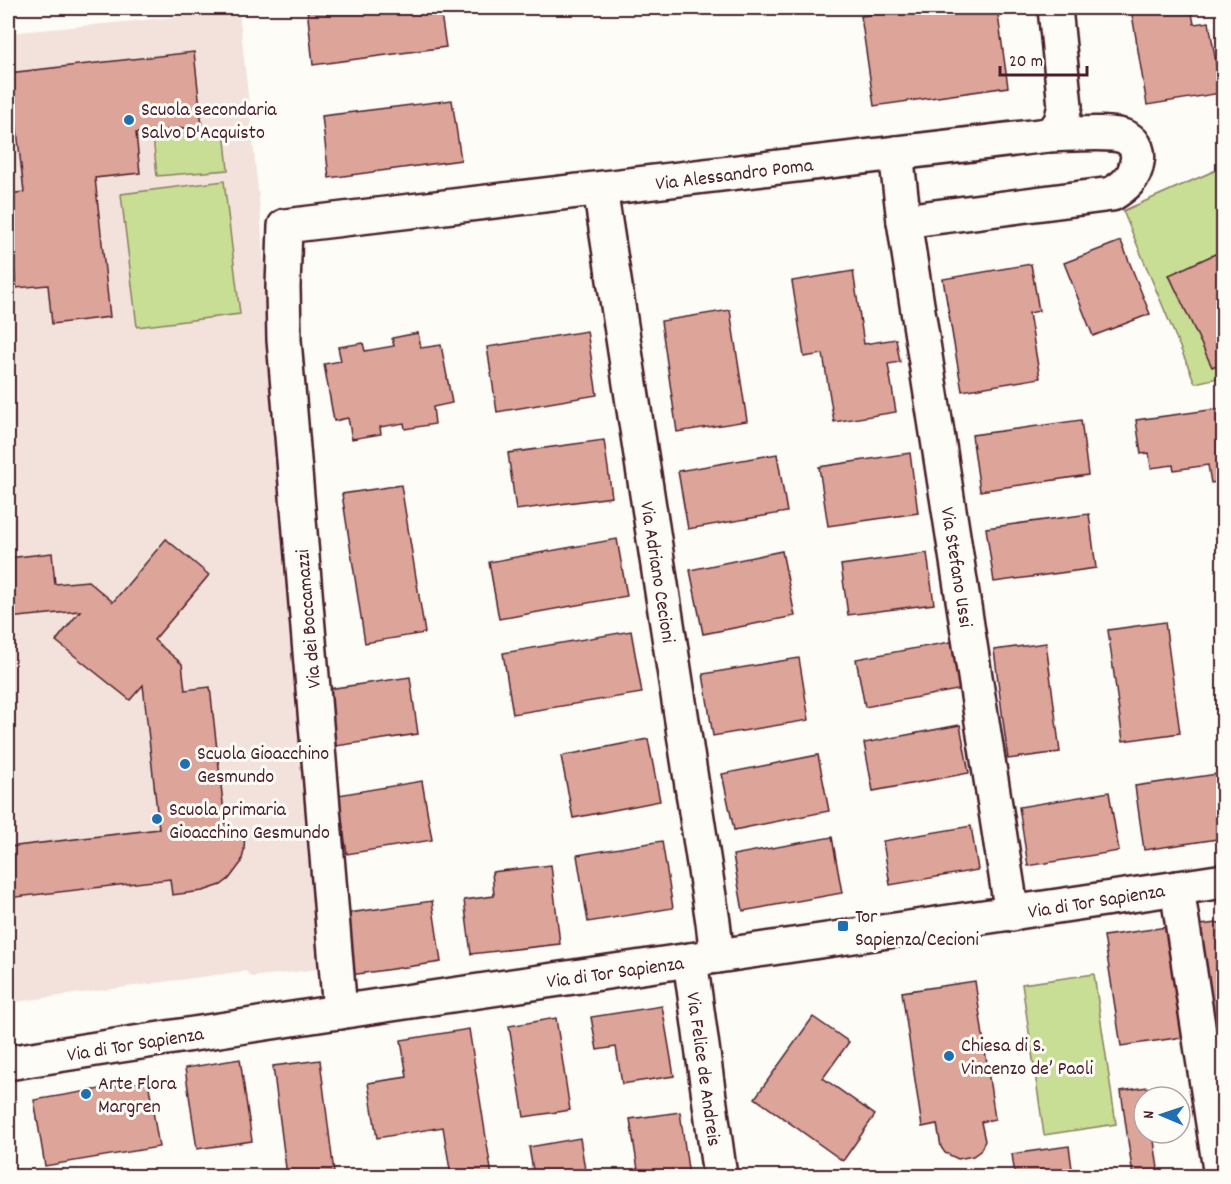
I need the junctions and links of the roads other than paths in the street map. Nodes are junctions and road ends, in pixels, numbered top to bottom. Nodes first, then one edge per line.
1 (1055, 8) edge
2 (1048, 135) junction
3 (896, 153) junction
4 (600, 189) junction
5 (904, 221) junction
6 (285, 226) joint
7 (1224, 880) edge
8 (1178, 888) junction
9 (1012, 914) junction
10 (703, 958) junction
11 (340, 1012) junction
12 (8, 1064) edge
13 (720, 1176) edge
14 (1221, 1176) edge

1 - 2 street
2 - 3 street, Via Alessandro Poma
2 - 5 street, Via Alessandro Poma
3 - 4 street, Via Alessandro Poma
3 - 5 street, Via Stefano Ussi
4 - 6 street, Via Alessandro Poma
4 - 10 street, Via Adriano Cecioni
5 - 9 street, Via Stefano Ussi
6 - 11 street, Via dei Boccamazzi
7 - 8 street, Via di Tor Sapienza
8 - 9 street, Via di Tor Sapienza
8 - 14 street
9 - 10 street, Via di Tor Sapienza
10 - 11 street, Via di Tor Sapienza
10 - 13 street, Via Felice de Andreis
11 - 12 street, Via di Tor Sapienza

